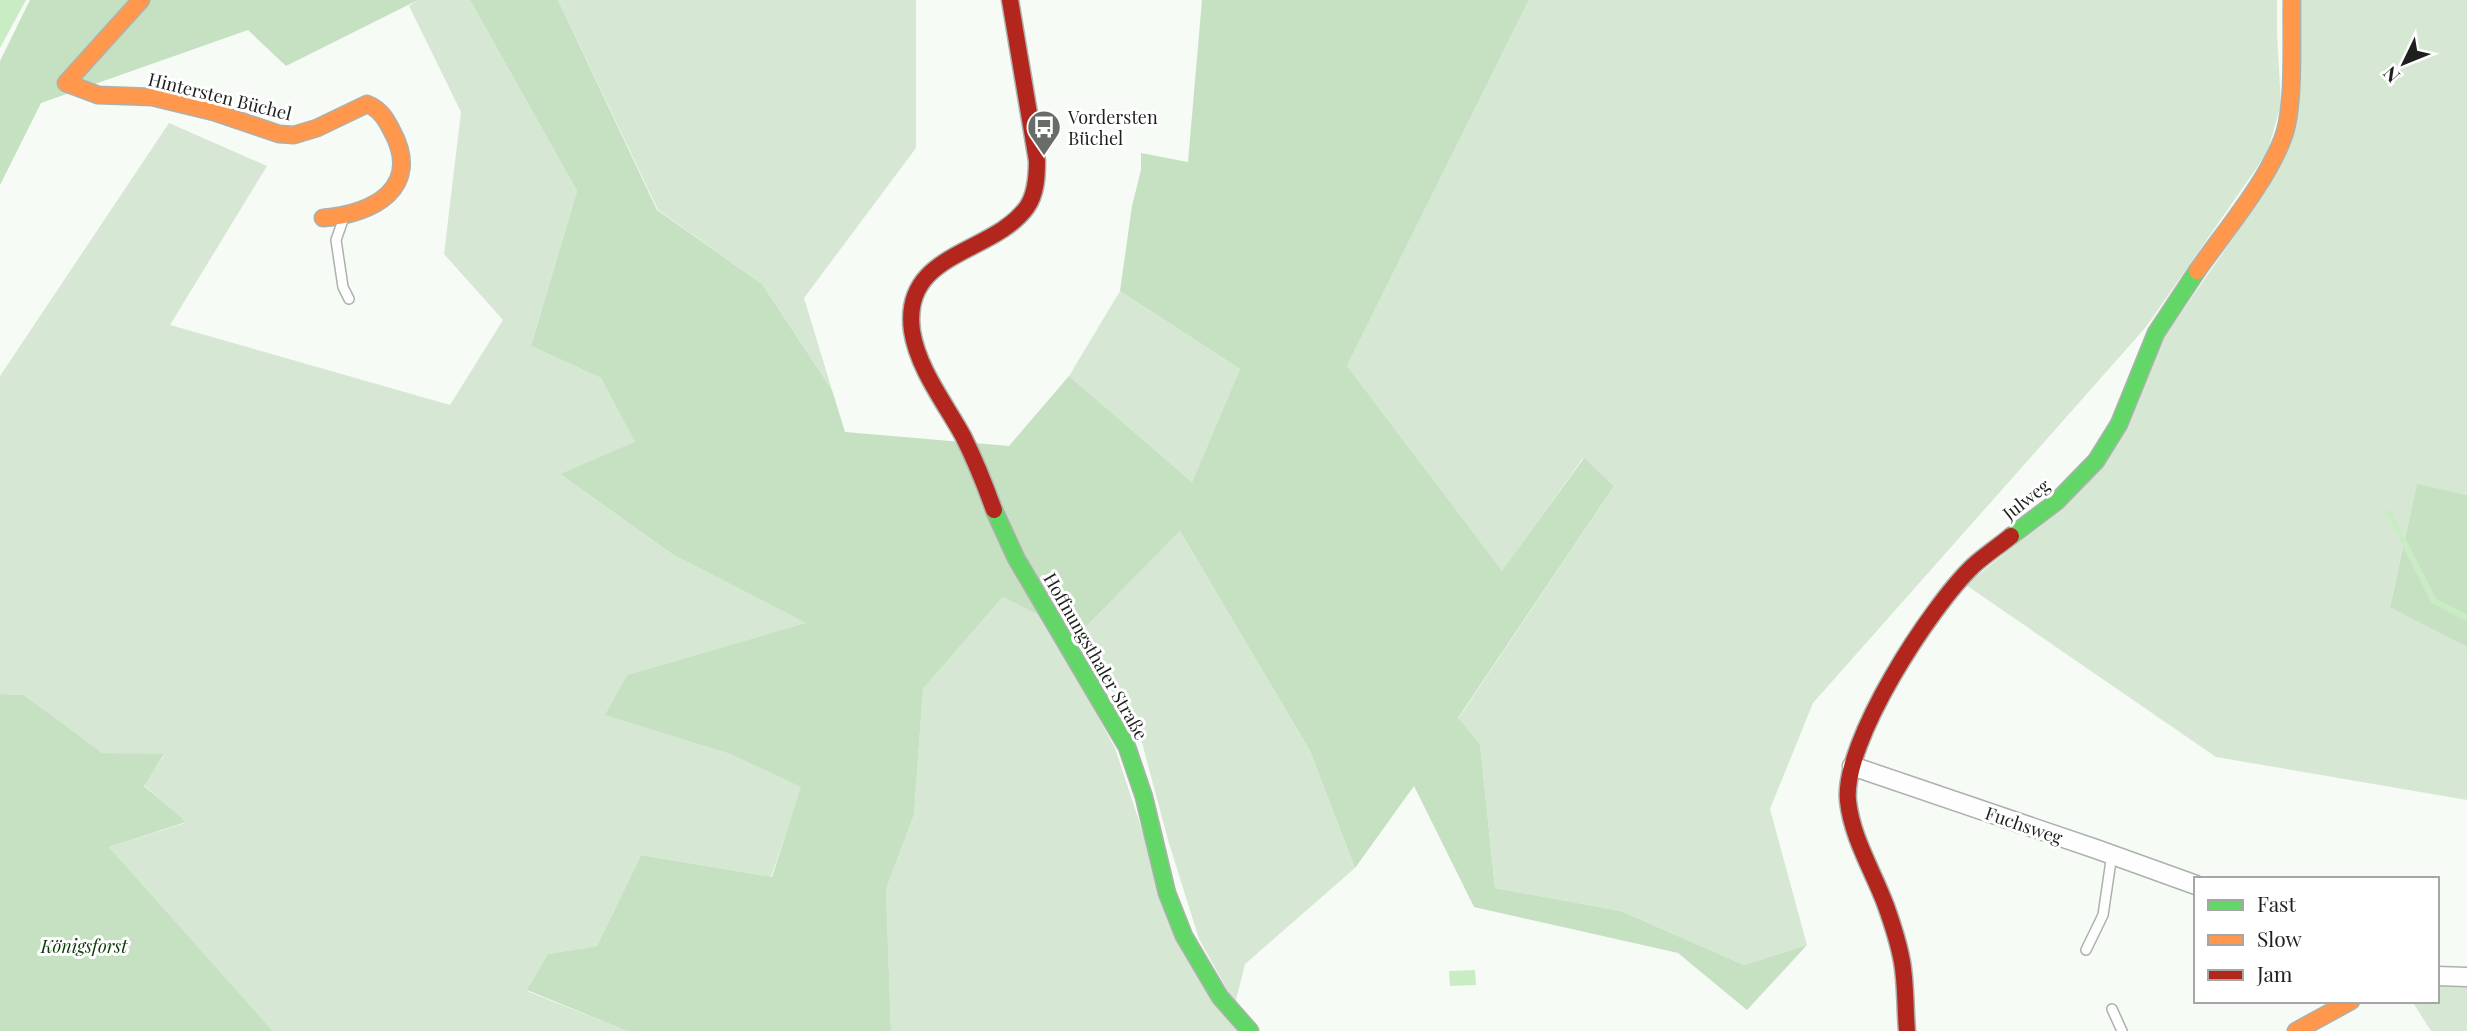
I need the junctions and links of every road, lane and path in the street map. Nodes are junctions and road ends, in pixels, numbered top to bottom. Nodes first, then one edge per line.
1 (141, 0) edge
2 (1010, 0) edge
3 (2292, 0) edge
4 (323, 218) dead end
5 (344, 219) junction
6 (349, 299) dead end
7 (1852, 766) junction
8 (2112, 855) junction
9 (2194, 885) edge
10 (2086, 950) dead end
11 (2439, 976) edge
12 (2467, 977) edge
13 (2347, 1003) edge
14 (2112, 1009) dead end
15 (1251, 1031) edge
16 (1907, 1031) edge
17 (2122, 1031) edge
18 (2296, 1031) edge

1 - 5 street, Hintersten Büchel
2 - 15 street, Hoffnungsthaler Straße
3 - 7 street, Julweg
4 - 5 street, Hintersten Büchel
5 - 6 lane
7 - 8 street, Fuchsweg
7 - 16 street, Julweg
8 - 9 street, Fuchsweg
8 - 10 lane
11 - 12 street
13 - 18 street
14 - 17 lane

